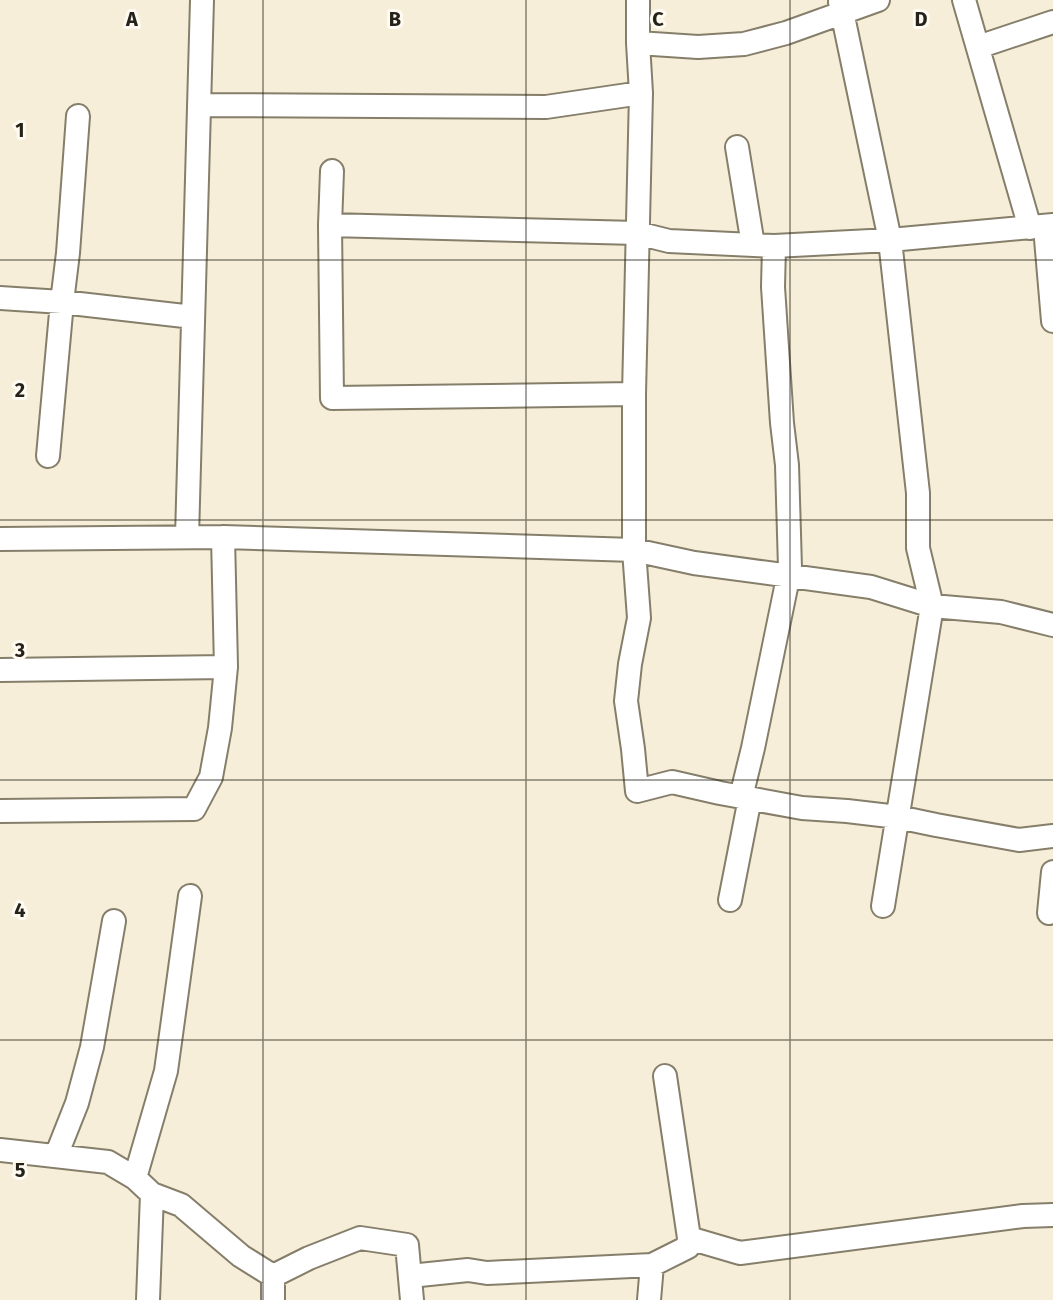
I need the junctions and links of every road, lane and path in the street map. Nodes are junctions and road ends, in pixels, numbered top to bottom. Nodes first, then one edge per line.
1 (202, 0) edge
2 (638, 0) edge
3 (878, 0) edge
4 (964, 0) edge
5 (841, 7) junction
6 (1053, 22) edge
7 (638, 43) junction
8 (978, 47) junction
9 (641, 93) junction
10 (199, 105) junction
11 (78, 116) dead end
12 (737, 147) dead end
13 (332, 171) dead end
14 (330, 225) junction
15 (1042, 227) edge
16 (637, 233) junction
17 (890, 240) junction
18 (764, 246) junction
19 (0, 298) edge
20 (62, 302) junction
21 (193, 316) junction
22 (1053, 321) edge
23 (634, 394) junction
24 (48, 456) dead end
25 (187, 537) junction
26 (223, 537) junction
27 (0, 539) edge
28 (634, 550) junction
29 (788, 576) junction
30 (932, 606) junction
31 (1053, 625) edge
32 (226, 667) junction
33 (0, 670) edge
34 (746, 798) junction
35 (0, 811) edge
36 (898, 817) junction
37 (1053, 836) edge
38 (1053, 872) edge
39 (190, 896) dead end
40 (730, 900) dead end
41 (883, 906) dead end
42 (1049, 912) dead end
43 (114, 921) dead end
44 (665, 1076) dead end
45 (0, 1150) edge
46 (56, 1156) junction
47 (135, 1178) junction
48 (152, 1194) junction
49 (1053, 1215) edge
50 (689, 1238) junction
51 (652, 1265) junction
52 (273, 1276) junction
53 (410, 1276) junction
54 (148, 1300) edge
55 (273, 1300) edge
56 (412, 1300) edge
57 (649, 1300) edge

1 - 10 street
2 - 7 street
3 - 5 street
4 - 8 street
5 - 7 street
5 - 17 street
6 - 8 street
7 - 9 street
8 - 15 street
9 - 10 street
9 - 16 street
10 - 21 street
11 - 20 street
12 - 18 street
13 - 14 street
14 - 16 street
14 - 23 street
15 - 17 street
15 - 22 street
16 - 18 street
16 - 23 street
17 - 18 street
17 - 30 street
18 - 29 street
19 - 20 street
20 - 21 street
20 - 24 street
21 - 25 street
23 - 28 street
25 - 26 street
25 - 27 street
26 - 28 street
26 - 32 street
28 - 29 street
28 - 34 street
29 - 30 street
29 - 34 street
30 - 31 street
30 - 36 street
32 - 33 street
32 - 35 street
34 - 36 street
34 - 40 street
36 - 37 street
36 - 41 street
38 - 42 street
39 - 47 street
43 - 46 street
44 - 50 street
45 - 46 street
46 - 47 street
47 - 48 street
48 - 52 street
48 - 54 street
49 - 50 street
50 - 51 street
51 - 53 street
51 - 57 street
52 - 53 street
52 - 55 street
53 - 56 street

